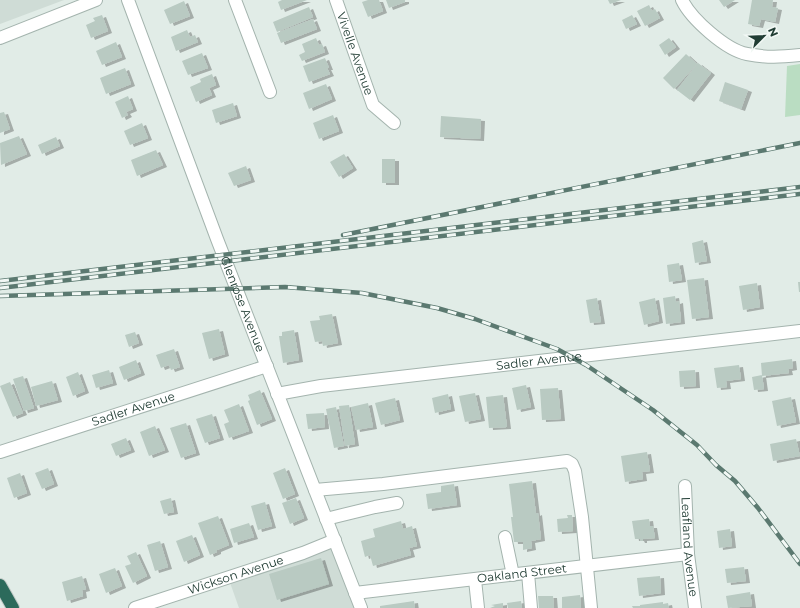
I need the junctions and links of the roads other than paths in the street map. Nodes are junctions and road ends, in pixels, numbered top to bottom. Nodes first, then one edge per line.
1 (96, 0) edge
2 (128, 0) edge
3 (235, 0) edge
4 (336, 0) edge
5 (682, 0) edge
6 (0, 38) edge
7 (800, 55) edge
8 (270, 92) dead end
9 (394, 123) dead end
10 (800, 331) edge
11 (266, 366) junction
12 (277, 394) junction
13 (0, 452) edge
14 (685, 486) dead end
15 (315, 490) junction
16 (397, 504) dead end
17 (326, 518) junction
18 (506, 537) dead end
19 (335, 540) junction
20 (688, 554) junction
21 (587, 566) junction
22 (528, 573) junction
23 (513, 575) junction
24 (475, 580) junction
25 (0, 585) edge
26 (355, 593) junction
27 (0, 594) edge
28 (12, 608) edge
29 (135, 608) edge
30 (361, 608) edge
31 (478, 608) edge
32 (532, 608) edge
33 (591, 608) edge
34 (695, 608) edge

1 - 6 street
2 - 11 street, Glenrose Avenue
3 - 8 street
4 - 9 street, Vivelle Avenue
5 - 7 street
10 - 12 street, Sadler Avenue
11 - 12 street, Glenrose Avenue
11 - 13 street, Sadler Avenue
12 - 15 street, Glenrose Avenue
14 - 20 street, Leafland Avenue
15 - 17 street, Glenrose Avenue
15 - 21 street
16 - 17 street
17 - 19 street, Glenrose Avenue
18 - 23 street
19 - 26 street, Glenrose Avenue
19 - 29 street, Wickson Avenue
20 - 21 street, Oakland Street
20 - 34 street, Leafland Avenue
21 - 22 street, Oakland Street
21 - 33 street
22 - 23 street, Oakland Street
22 - 32 street
23 - 24 street, Oakland Street
24 - 26 street, Oakland Street
24 - 31 street
25 - 28 highway
26 - 30 street, Glenrose Avenue
27 - 28 highway

